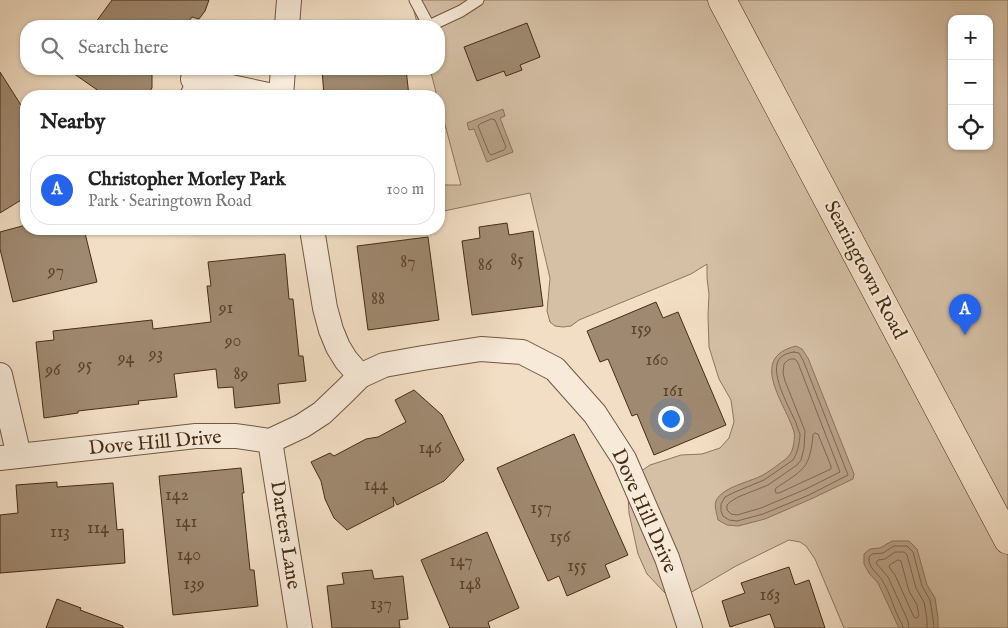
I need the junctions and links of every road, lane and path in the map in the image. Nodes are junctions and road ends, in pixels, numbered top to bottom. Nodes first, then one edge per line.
1 (289, 0) edge
2 (415, 0) edge
3 (478, 0) edge
4 (722, 0) edge
5 (287, 20) edge
6 (427, 20) edge
7 (443, 20) edge
8 (283, 75) edge
9 (192, 81) edge
10 (241, 90) edge
11 (281, 90) edge
12 (313, 235) edge
13 (0, 375) edge
14 (360, 376) junction
15 (270, 441) junction
16 (9, 457) edge
17 (1008, 540) edge
18 (300, 628) edge
19 (690, 628) edge

1 - 5 street
2 - 6 lane
3 - 7 lane
4 - 17 main road, Searingtown Road
8 - 11 street
9 - 10 street
12 - 14 street
13 - 16 street
14 - 15 street, Dove Hill Drive
14 - 19 street, Dove Hill Drive
15 - 16 street, Dove Hill Drive
15 - 18 street, Darters Lane

